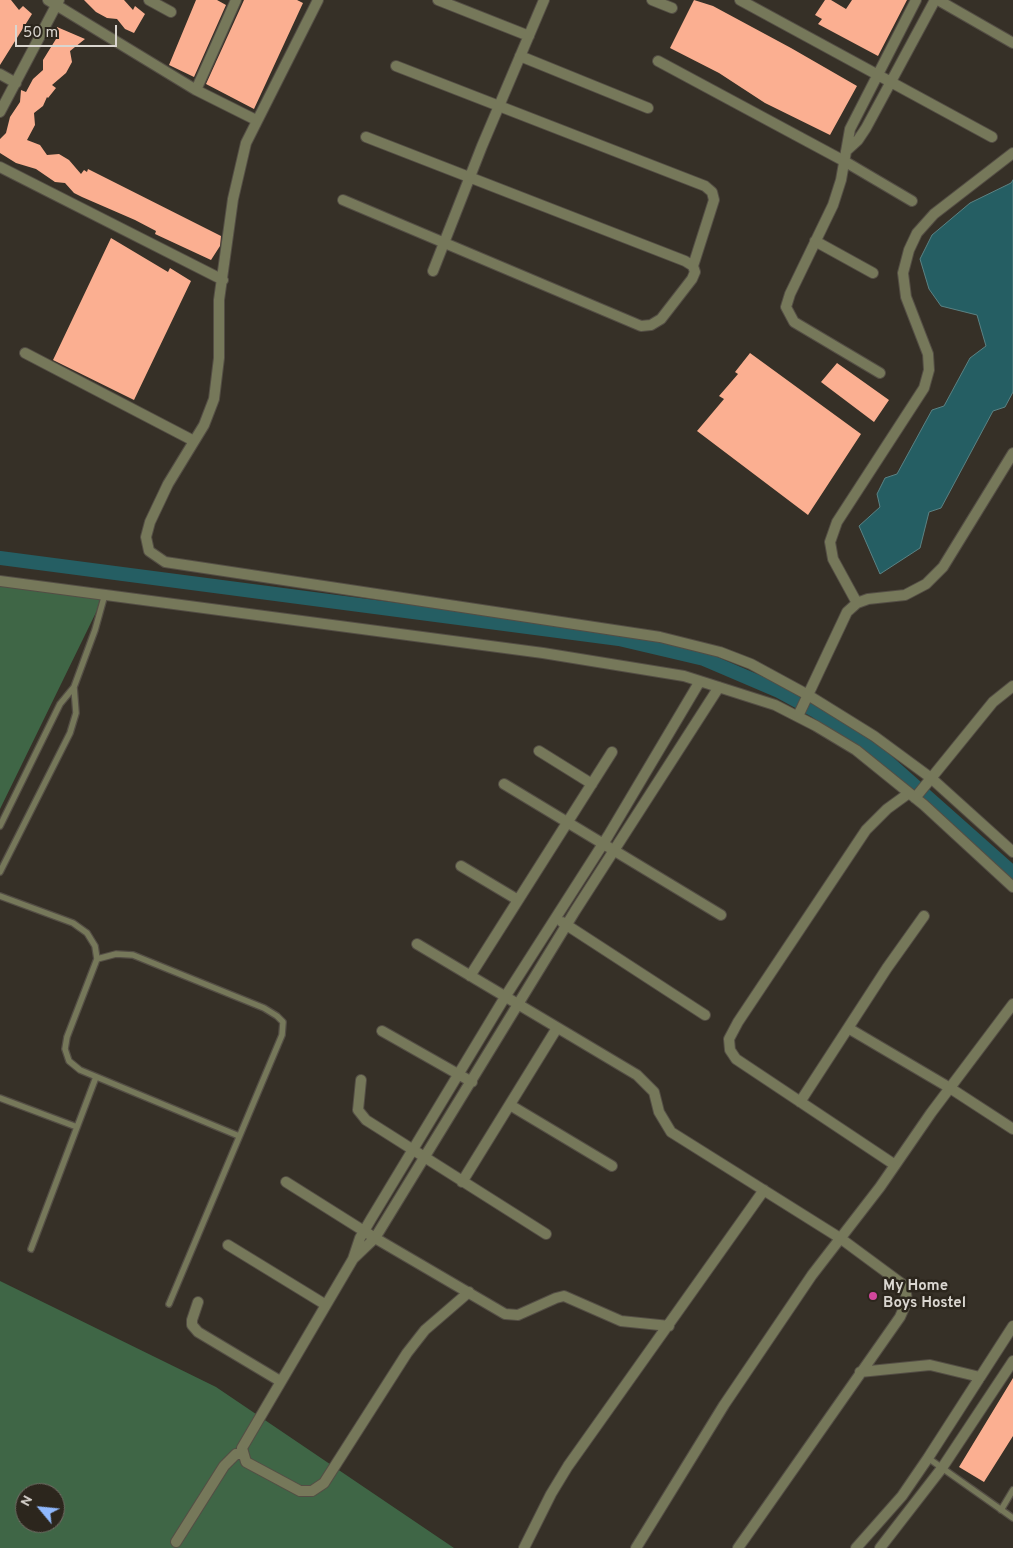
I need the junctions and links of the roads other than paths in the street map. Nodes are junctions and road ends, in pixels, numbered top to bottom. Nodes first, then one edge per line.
1 (149, 0) edge
2 (236, 0) edge
3 (318, 0) edge
4 (438, 0) edge
5 (544, 0) edge
6 (652, 0) edge
7 (740, 0) edge
8 (916, 0) edge
9 (937, 0) edge
10 (55, 2) edge
11 (672, 8) dead end
12 (171, 12) dead end
13 (528, 36) junction
14 (1013, 43) edge
15 (520, 56) junction
16 (658, 61) dead end
17 (396, 66) dead end
18 (0, 74) edge
19 (877, 74) junction
20 (891, 81) junction
21 (16, 83) junction
22 (196, 90) junction
23 (498, 107) junction
24 (648, 108) dead end
25 (0, 112) edge
26 (256, 120) junction
27 (366, 136) dead end
28 (992, 137) dead end
29 (1013, 154) edge
30 (845, 156) junction
31 (0, 167) edge
32 (470, 177) junction
33 (343, 200) dead end
34 (912, 201) dead end
35 (815, 241) junction
36 (445, 242) junction
37 (693, 266) junction
38 (433, 271) dead end
39 (873, 273) dead end
40 (223, 280) junction
41 (25, 353) dead end
42 (880, 373) dead end
43 (194, 441) junction
44 (1013, 453) edge
45 (0, 581) edge
46 (105, 594) junction
47 (858, 603) junction
48 (700, 681) junction
49 (1013, 686) edge
50 (74, 687) junction
51 (719, 687) junction
52 (807, 697) junction
53 (799, 714) junction
54 (539, 751) dead end
55 (612, 752) dead end
56 (929, 781) junction
57 (504, 784) dead end
58 (592, 784) junction
59 (914, 795) junction
60 (568, 821) junction
61 (0, 826) edge
62 (604, 842) junction
63 (614, 850) junction
64 (1013, 852) edge
65 (461, 866) dead end
66 (0, 872) edge
67 (1013, 887) edge
68 (0, 896) edge
69 (518, 900) junction
70 (721, 916) dead end
71 (924, 916) dead end
72 (555, 917) junction
73 (567, 925) junction
74 (417, 944) dead end
75 (97, 959) junction
76 (470, 976) junction
77 (505, 997) junction
78 (1013, 1004) edge
79 (519, 1005) junction
80 (705, 1014) dead end
81 (557, 1028) junction
82 (848, 1028) junction
83 (382, 1031) dead end
84 (458, 1074) junction
85 (96, 1077) junction
86 (361, 1080) dead end
87 (472, 1082) junction
88 (950, 1088) junction
89 (0, 1098) edge
90 (800, 1102) junction
91 (510, 1105) junction
92 (77, 1127) junction
93 (1013, 1129) edge
94 (239, 1136) junction
95 (413, 1149) junction
96 (425, 1158) junction
97 (895, 1165) junction
98 (612, 1166) dead end
99 (286, 1182) dead end
100 (462, 1182) junction
101 (764, 1190) junction
102 (364, 1230) junction
103 (546, 1234) dead end
104 (375, 1238) junction
105 (840, 1238) junction
106 (228, 1245) dead end
107 (31, 1250) dead end
108 (353, 1259) junction
109 (469, 1292) junction
110 (198, 1302) dead end
111 (168, 1304) dead end
112 (326, 1305) junction
113 (669, 1326) junction
114 (1013, 1326) edge
115 (1013, 1361) edge
116 (860, 1372) junction
117 (980, 1377) junction
118 (280, 1381) junction
119 (242, 1454) junction
120 (928, 1458) junction
121 (942, 1468) junction
122 (1013, 1490) edge
123 (1001, 1510) junction
124 (1013, 1518) edge
125 (176, 1542) dead end
126 (524, 1548) edge
127 (636, 1548) edge
128 (738, 1548) edge
129 (856, 1548) edge
130 (880, 1548) edge

1 - 12 street
2 - 22 street
3 - 26 street
4 - 13 street
5 - 13 street
6 - 11 street
7 - 19 street
8 - 19 street
9 - 14 street
9 - 20 street
10 - 21 street
10 - 22 street
13 - 15 street
15 - 23 street
15 - 24 street
16 - 30 street
17 - 23 street
18 - 21 street
19 - 20 street
19 - 30 street
20 - 28 street
20 - 30 street
21 - 25 street
22 - 26 street
23 - 32 street
23 - 37 street
26 - 40 street
27 - 32 street
29 - 47 street
30 - 34 street
30 - 35 street
31 - 40 street
32 - 36 street
32 - 37 street
33 - 36 street
35 - 39 street
35 - 42 street
36 - 37 street
36 - 38 street
40 - 43 street
41 - 43 street
43 - 52 street
44 - 47 street
45 - 46 street
46 - 48 street
46 - 50 lane
47 - 52 street
48 - 51 street
48 - 62 street
49 - 56 street
50 - 61 lane
50 - 66 lane
51 - 53 street
51 - 63 street
52 - 53 street
52 - 56 street
53 - 59 street
54 - 58 street
55 - 58 street
56 - 59 street
56 - 64 street
57 - 60 street
58 - 60 street
59 - 67 street
59 - 90 street
60 - 62 street
60 - 69 street
62 - 63 street
62 - 72 street
63 - 70 street
63 - 73 street
65 - 69 street
68 - 75 lane
69 - 76 street
71 - 82 street
72 - 73 street
72 - 77 street
73 - 79 street
73 - 80 street
74 - 76 street
75 - 85 lane
75 - 94 lane
76 - 77 street
77 - 79 street
77 - 84 street
78 - 88 street
79 - 81 street
79 - 87 street
81 - 91 street
81 - 101 street
82 - 88 street
82 - 90 street
83 - 84 street
84 - 87 street
84 - 95 street
85 - 92 lane
85 - 94 lane
86 - 95 street
87 - 96 street
88 - 93 street
88 - 97 street
89 - 92 lane
90 - 97 street
91 - 98 street
91 - 100 street
92 - 107 lane
94 - 111 lane
95 - 96 street
95 - 102 street
96 - 100 street
96 - 104 street
97 - 105 street
99 - 102 street
100 - 103 street
101 - 105 street
101 - 113 street
102 - 104 street
102 - 108 street
104 - 108 street
104 - 109 street
105 - 116 street
105 - 127 street
106 - 112 street
108 - 112 street
109 - 113 street
109 - 119 street
110 - 118 street
112 - 118 street
113 - 126 street
114 - 117 street
115 - 121 street
116 - 117 street
116 - 128 street
117 - 120 street
118 - 119 street
119 - 125 street
120 - 121 lane
120 - 129 street
121 - 123 lane
121 - 130 street
122 - 123 lane
123 - 124 lane

